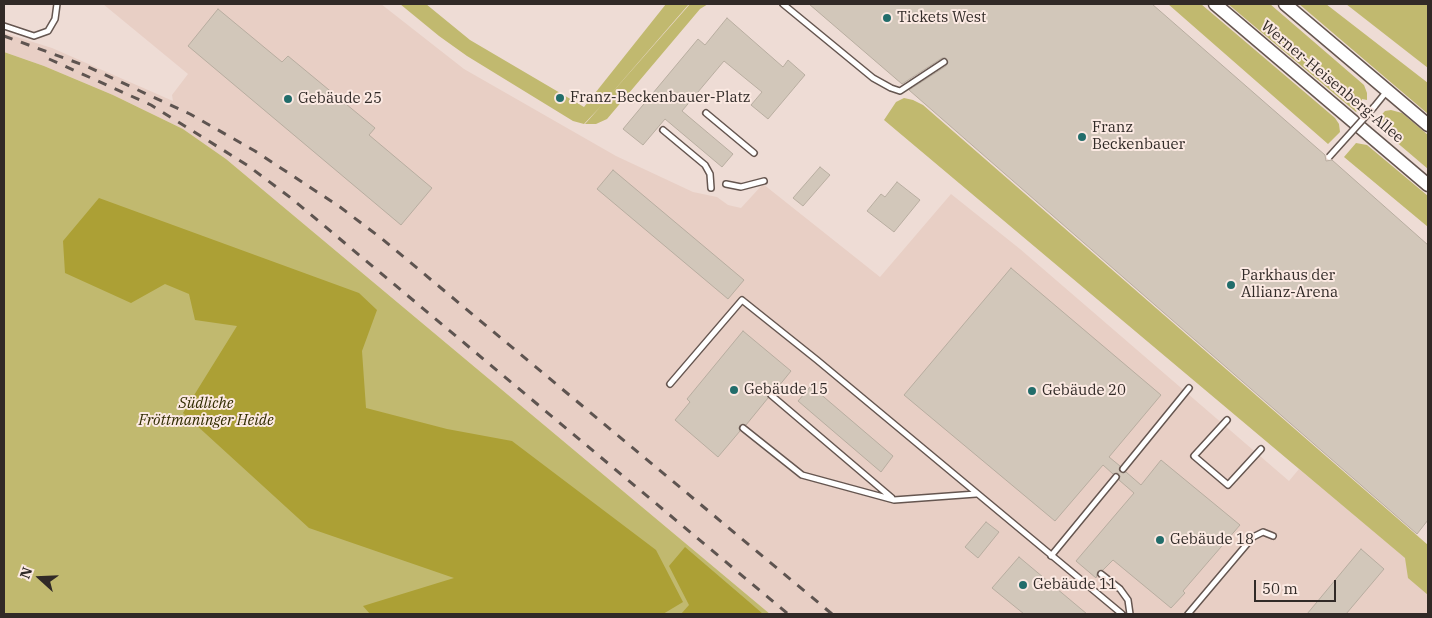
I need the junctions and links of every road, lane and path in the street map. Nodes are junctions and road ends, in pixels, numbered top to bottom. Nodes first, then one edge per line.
1 (57, 4) edge
2 (784, 4) edge
3 (1215, 4) edge
4 (1285, 4) edge
5 (4, 26) edge
6 (944, 62) dead end
7 (1387, 90) junction
8 (706, 113) dead end
9 (1428, 125) edge
10 (663, 130) dead end
11 (754, 153) dead end
12 (1329, 158) dead end
13 (764, 181) dead end
14 (726, 184) dead end
15 (1428, 185) edge
16 (711, 188) dead end
17 (670, 384) dead end
18 (1189, 388) dead end
19 (771, 395) dead end
20 (1227, 420) dead end
21 (742, 428) dead end
22 (1261, 449) dead end
23 (1123, 469) dead end
24 (1116, 477) dead end
25 (976, 494) junction
26 (894, 500) junction
27 (1274, 536) dead end
28 (1052, 556) junction
29 (1101, 574) dead end
30 (1122, 614) edge
31 (1130, 614) edge
32 (1188, 614) edge

1 - 5 lane
2 - 6 lane
3 - 15 street, Werner-Heisenberg-Allee
4 - 7 street, Werner-Heisenberg-Allee
7 - 9 street, Werner-Heisenberg-Allee
7 - 12 lane, bridge
8 - 11 lane
10 - 16 lane
13 - 14 lane
17 - 25 lane
18 - 23 lane
19 - 26 lane
20 - 22 lane
21 - 26 lane
24 - 28 lane
25 - 26 lane
25 - 28 lane
27 - 32 lane
28 - 30 lane
29 - 31 lane

